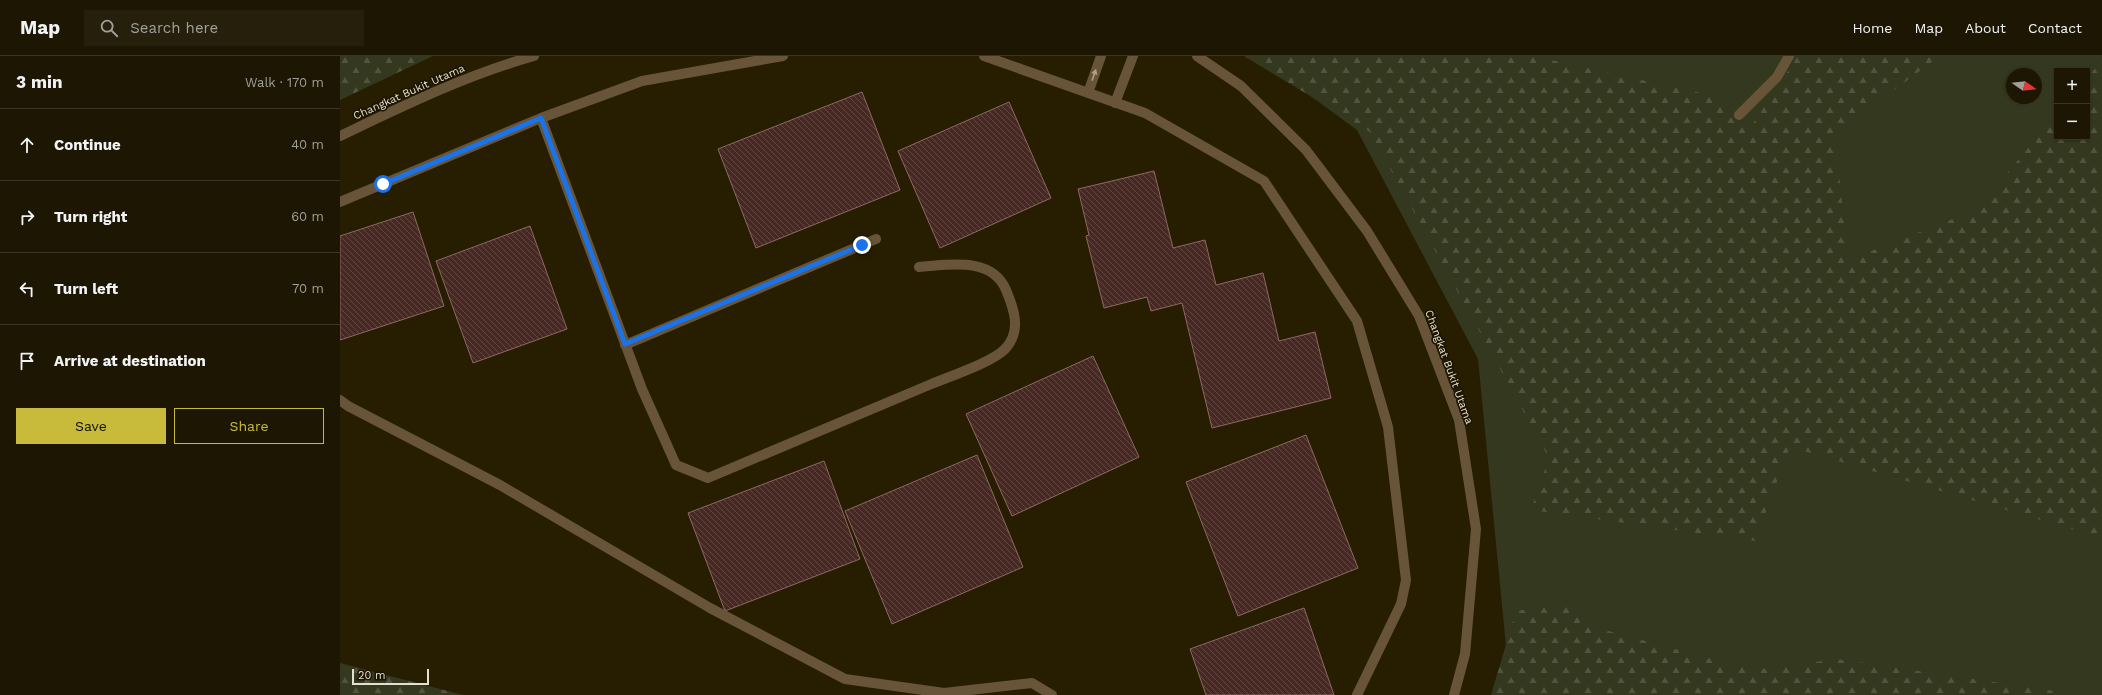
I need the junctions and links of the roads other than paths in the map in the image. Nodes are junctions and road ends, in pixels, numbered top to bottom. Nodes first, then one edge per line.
1 (534, 56) edge
2 (782, 56) edge
3 (984, 56) edge
4 (1101, 56) edge
5 (1133, 56) edge
6 (1197, 56) edge
7 (1789, 56) edge
8 (1088, 93) junction
9 (1115, 103) junction
10 (1739, 115) dead end
11 (541, 118) junction
12 (340, 136) edge
13 (340, 202) edge
14 (876, 239) dead end
15 (919, 267) dead end
16 (625, 344) junction
17 (340, 400) edge
18 (1052, 695) edge
19 (1357, 695) edge
20 (1454, 695) edge

1 - 12 street, Changkat Bukit Utama
2 - 11 street
3 - 8 street
8 -> 4 street
5 - 9 street
6 - 20 street, Changkat Bukit Utama
7 - 10 street
8 - 9 street
9 - 19 street
11 - 13 street
11 - 16 street
14 - 16 street
15 - 16 street
17 - 18 street

